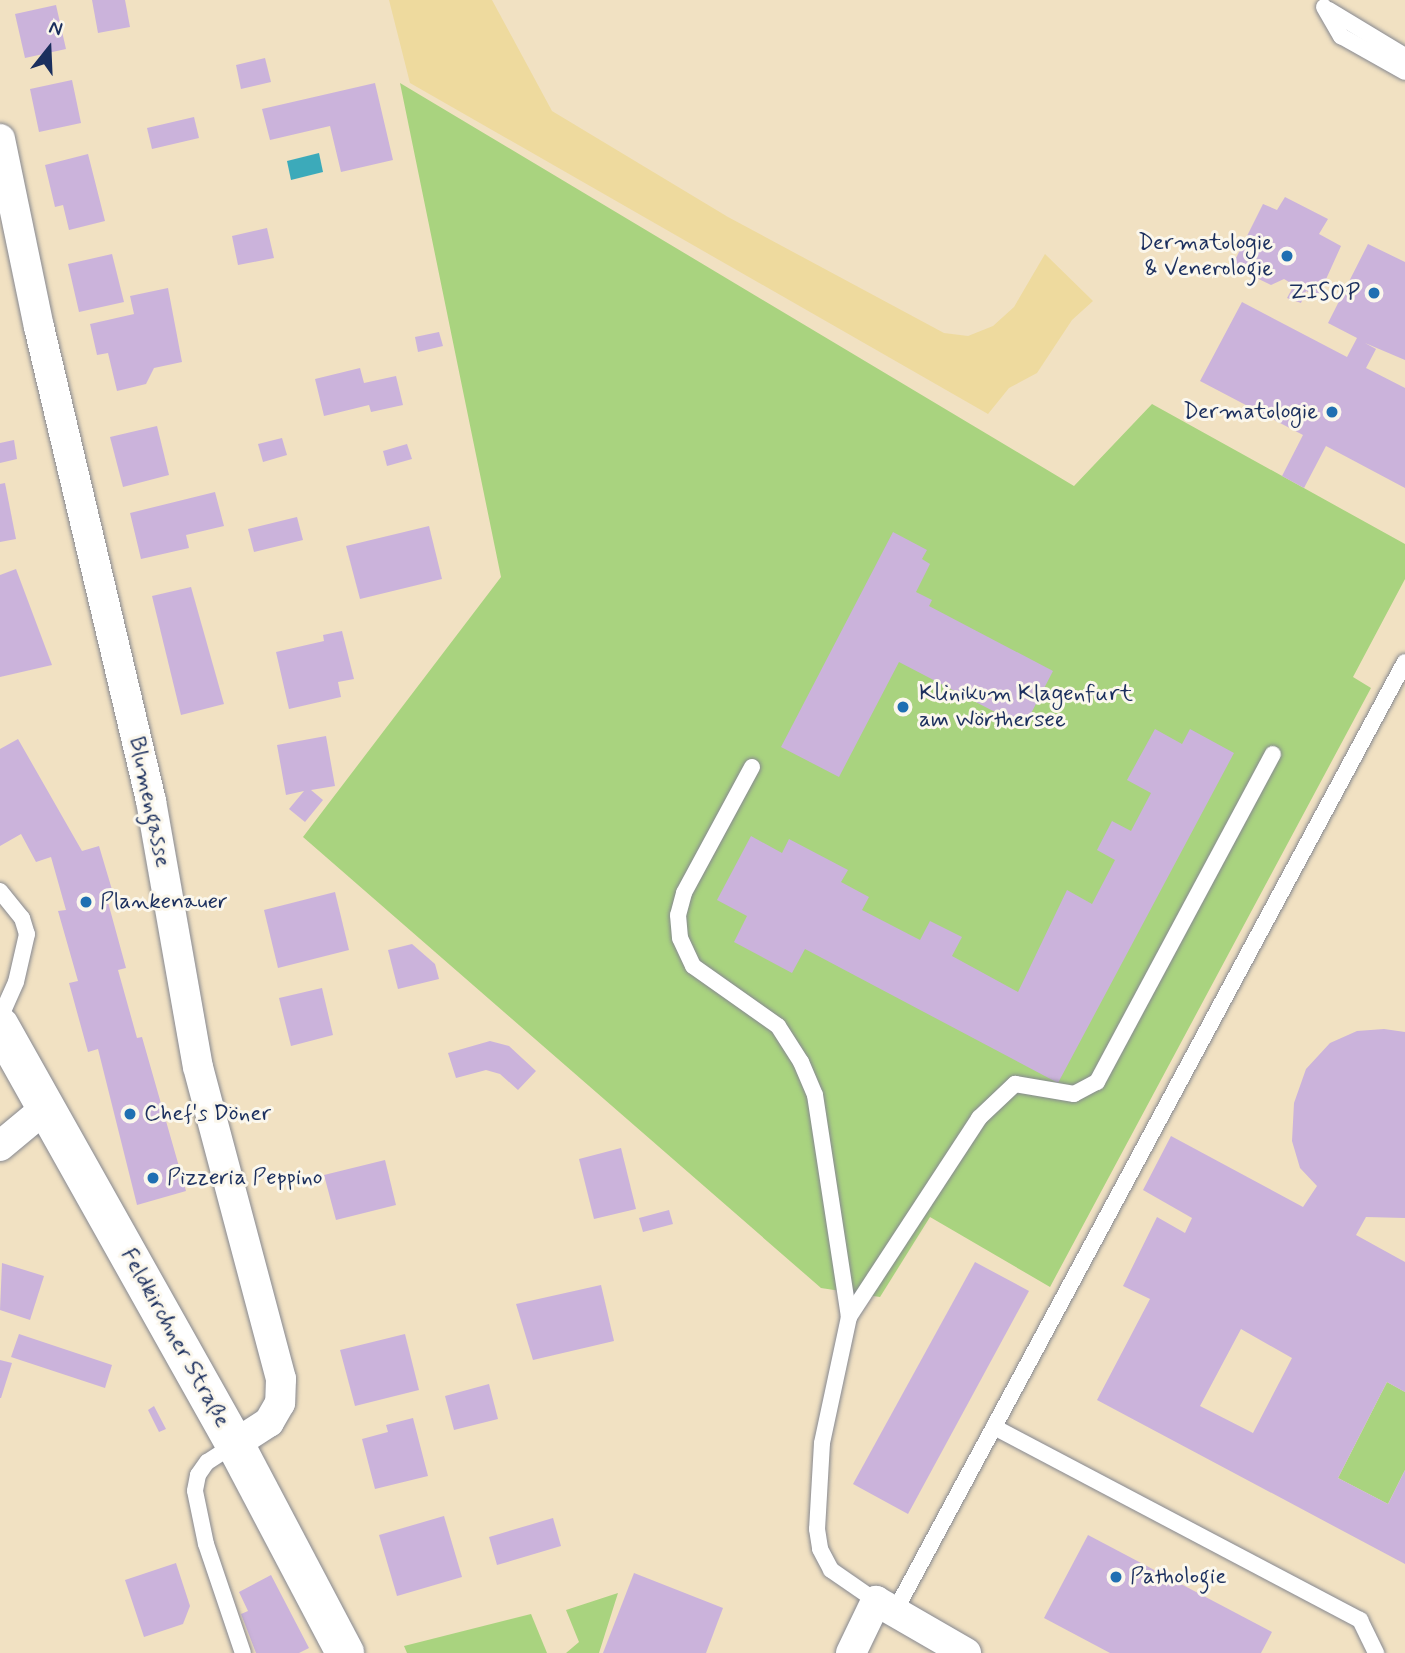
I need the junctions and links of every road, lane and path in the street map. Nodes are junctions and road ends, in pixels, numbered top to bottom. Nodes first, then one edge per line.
1 (1323, 3) edge
2 (1366, 35) junction
3 (1405, 44) edge
4 (1405, 56) edge
5 (1405, 72) edge
6 (0, 139) edge
7 (1405, 662) edge
8 (1273, 754) dead end
9 (752, 767) dead end
10 (0, 891) edge
11 (0, 1018) edge
12 (0, 1026) edge
13 (47, 1107) junction
14 (0, 1146) edge
15 (849, 1317) junction
16 (994, 1427) junction
17 (235, 1444) junction
18 (885, 1606) junction
19 (243, 1653) edge
20 (345, 1653) edge
21 (851, 1653) edge
22 (966, 1653) edge
23 (1376, 1653) edge

1 - 2 lane
1 - 5 lane
2 - 3 lane
2 - 4 lane
6 - 17 street, Blumengasse
7 - 16 lane
8 - 15 lane
9 - 15 lane
10 - 11 lane
12 - 13 main road, Feldkirchner Straße
13 - 14 street
13 - 17 main road, Feldkirchner Straße
15 - 18 lane
16 - 18 lane
16 - 23 lane
17 - 19 lane
17 - 20 main road, Feldkirchner Straße
18 - 21 street
18 - 22 street

